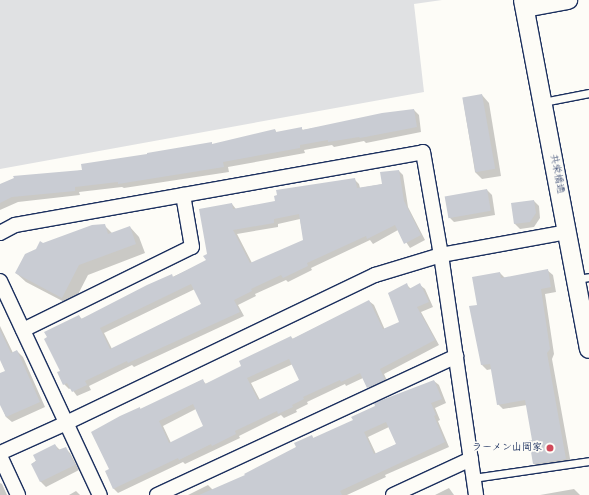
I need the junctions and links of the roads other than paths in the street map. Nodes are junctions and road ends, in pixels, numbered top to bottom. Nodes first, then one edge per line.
1 (568, 0) edge
2 (524, 4) edge
3 (589, 93) edge
4 (543, 102) junction
5 (183, 195) junction
6 (568, 232) junction
7 (0, 233) edge
8 (441, 255) junction
9 (583, 278) edge
10 (0, 281) edge
11 (586, 313) edge
12 (23, 330) junction
13 (589, 349) edge
14 (456, 356) junction
15 (66, 423) junction
16 (0, 453) edge
17 (0, 456) edge
18 (471, 459) junction
19 (589, 461) edge
20 (474, 478) junction
21 (18, 495) edge
22 (100, 495) edge
23 (157, 495) edge
24 (393, 495) edge
25 (476, 495) edge

1 - 2 street
2 - 4 street, 共栄橋通
3 - 4 lane
4 - 6 street, 共栄橋通
5 - 7 street
5 - 8 street
5 - 12 street
6 - 8 street
6 - 9 street, 共栄橋通
8 - 14 street
8 - 15 street
9 - 11 street, 共栄橋通
10 - 12 street
11 - 13 street, 共栄橋通
12 - 15 street
14 - 18 street
14 - 23 street
15 - 16 street
15 - 22 street
17 - 21 street
18 - 20 street
18 - 24 street
19 - 20 lane
20 - 25 street

